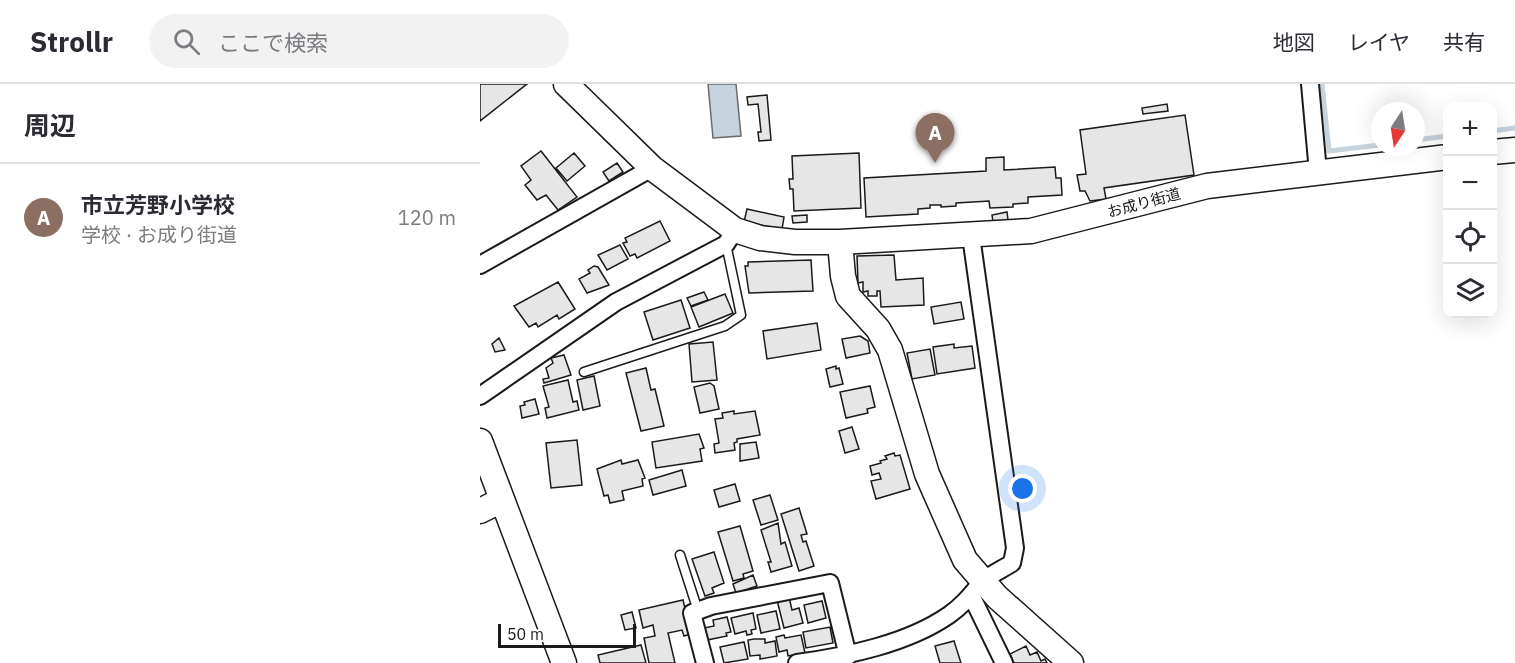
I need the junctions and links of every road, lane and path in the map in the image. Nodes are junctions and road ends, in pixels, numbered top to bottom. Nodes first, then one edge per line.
1 (566, 84) edge
2 (1310, 84) edge
3 (1515, 150) edge
4 (1497, 152) edge
5 (1443, 158) edge
6 (651, 168) junction
7 (1318, 172) junction
8 (971, 236) junction
9 (730, 237) junction
10 (840, 242) junction
11 (480, 265) edge
12 (584, 372) dead end
13 (480, 396) edge
14 (480, 441) edge
15 (502, 500) junction
16 (480, 511) edge
17 (680, 555) dead end
18 (977, 589) junction
19 (698, 611) junction
20 (848, 656) junction
21 (564, 663) edge
22 (705, 663) edge
23 (798, 663) edge
24 (1004, 663) edge
25 (1071, 663) edge

1 - 6 street
2 - 7 street
3 - 4 street
5 - 7 street, お成り街道
6 - 9 street
6 - 11 street
7 - 8 street, お成り街道
8 - 10 street, お成り街道
8 - 18 street
9 - 10 street, お成り街道
9 - 12 lane
9 - 13 street
10 - 18 street
14 - 15 street
15 - 16 street
15 - 21 street
17 - 19 lane
18 - 20 street
18 - 24 street
18 - 25 street
19 - 20 street
19 - 22 street
20 - 23 street

